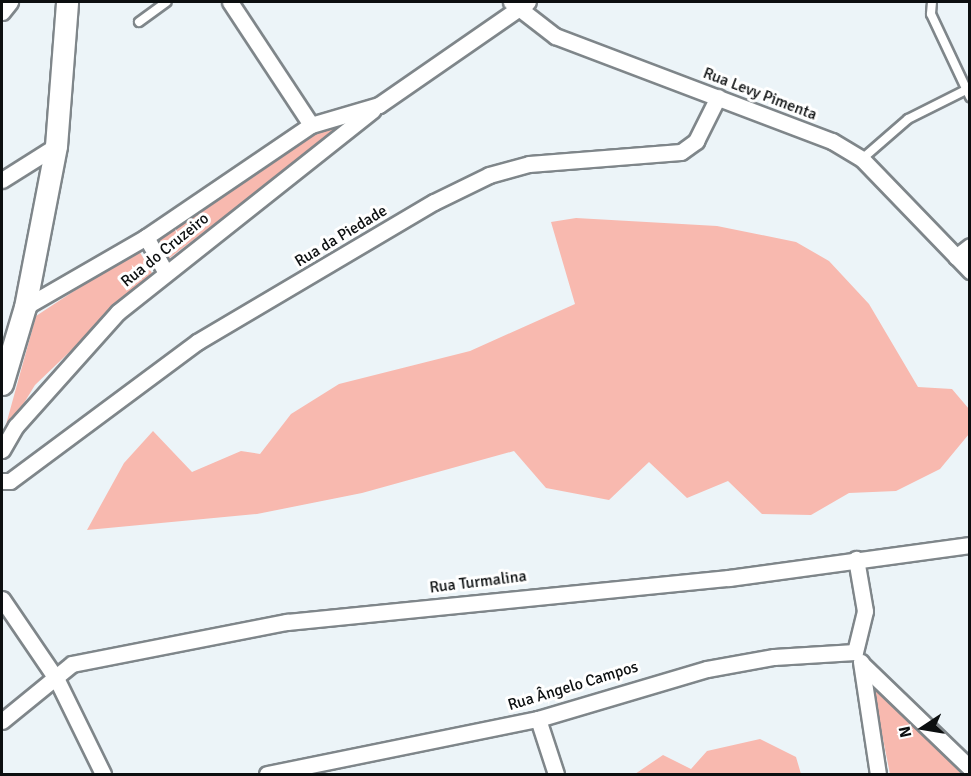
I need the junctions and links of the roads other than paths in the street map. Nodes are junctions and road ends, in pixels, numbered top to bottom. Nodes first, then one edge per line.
1 (10, 2) edge
2 (67, 2) edge
3 (167, 2) edge
4 (230, 2) edge
5 (932, 2) edge
6 (519, 5) edge
7 (2, 12) edge
8 (139, 22) dead end
9 (968, 93) edge
10 (718, 98) junction
11 (379, 105) junction
12 (311, 125) junction
13 (56, 146) junction
14 (862, 159) junction
15 (2, 180) edge
16 (146, 237) junction
17 (969, 246) edge
18 (956, 257) junction
19 (165, 271) junction
20 (969, 271) edge
21 (25, 307) junction
22 (7, 349) edge
23 (2, 384) edge
24 (2, 450) edge
25 (2, 481) edge
26 (969, 545) edge
27 (856, 559) junction
28 (2, 599) edge
29 (859, 659) junction
30 (57, 680) junction
31 (7, 718) edge
32 (538, 719) junction
33 (2, 732) edge
34 (969, 768) edge
35 (322, 769) edge
36 (103, 774) edge
37 (267, 774) edge
38 (556, 774) edge
39 (878, 774) edge

1 - 7 street
2 - 13 main road
3 - 8 lane
4 - 12 street
5 - 9 lane
6 - 10 street, Rua Levy Pimenta
6 - 11 street, Rua do Cruzeiro
9 - 14 lane
10 - 14 street, Rua Levy Pimenta
10 - 25 street, Rua da Piedade
11 - 12 street, Rua do Cruzeiro
11 - 19 street, Rua do Cruzeiro
12 - 16 street, Rua do Cruzeiro
13 - 15 street
13 - 21 main road
14 - 18 street, Rua Levy Pimenta
16 - 19 street
16 - 21 street, Rua do Cruzeiro
17 - 18 street
18 - 20 street, Rua Levy Pimenta
19 - 24 street, Rua do Cruzeiro
21 - 22 main road
22 - 23 main road
26 - 27 street, Rua Turmalina
27 - 29 street
27 - 30 street, Rua Turmalina
28 - 30 street
29 - 32 street, Rua Ângelo Campos
29 - 34 street
29 - 39 street
30 - 31 street, Rua Turmalina
30 - 36 street
31 - 33 street, Rua Turmalina
32 - 35 street, Rua Ângelo Campos
32 - 38 street
35 - 37 street, Rua Ângelo Campos

